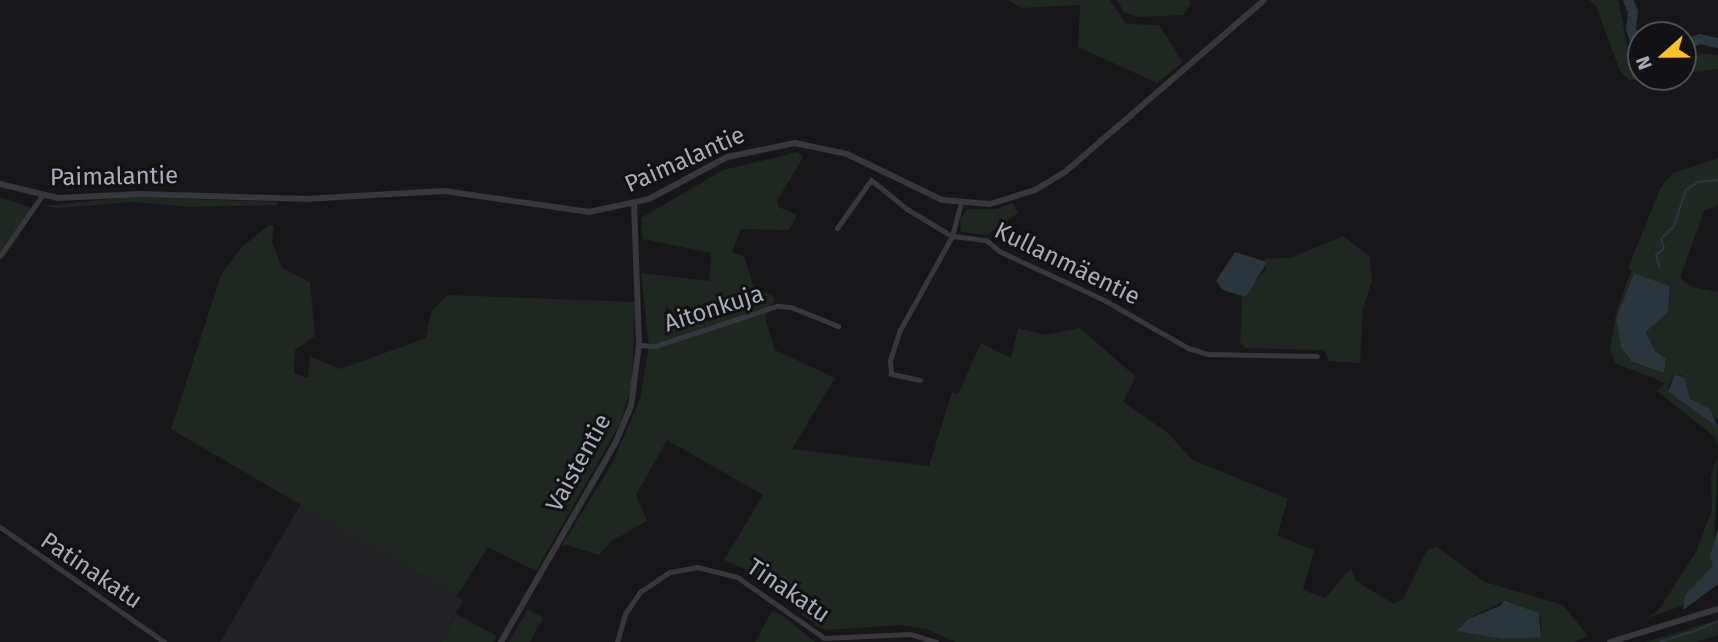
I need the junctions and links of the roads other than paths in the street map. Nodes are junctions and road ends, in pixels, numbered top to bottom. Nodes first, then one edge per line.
1 (1264, 0) edge
2 (0, 184) edge
3 (41, 197) junction
4 (961, 203) junction
5 (634, 205) junction
6 (837, 228) dead end
7 (952, 236) junction
8 (0, 256) edge
9 (838, 326) dead end
10 (639, 345) junction
11 (1317, 356) dead end
12 (920, 380) dead end
13 (0, 527) edge
14 (1718, 609) edge
15 (824, 640) edge
16 (164, 642) edge
17 (501, 642) edge
18 (617, 642) edge
19 (936, 642) edge
20 (1610, 642) edge

1 - 4 street, Paimalantie
2 - 3 street, Paimalantie
3 - 5 street, Paimalantie
3 - 8 street
4 - 5 street, Paimalantie
4 - 7 street
5 - 10 street, Vaistentie
6 - 7 street, Kullanmäentie
7 - 11 street, Kullanmäentie
7 - 12 street
9 - 10 street, Aitonkuja
10 - 17 street, Vaistentie
13 - 16 street, Patinakatu
14 - 20 street
15 - 18 street, Tinakatu
15 - 19 street, Tinakatu

